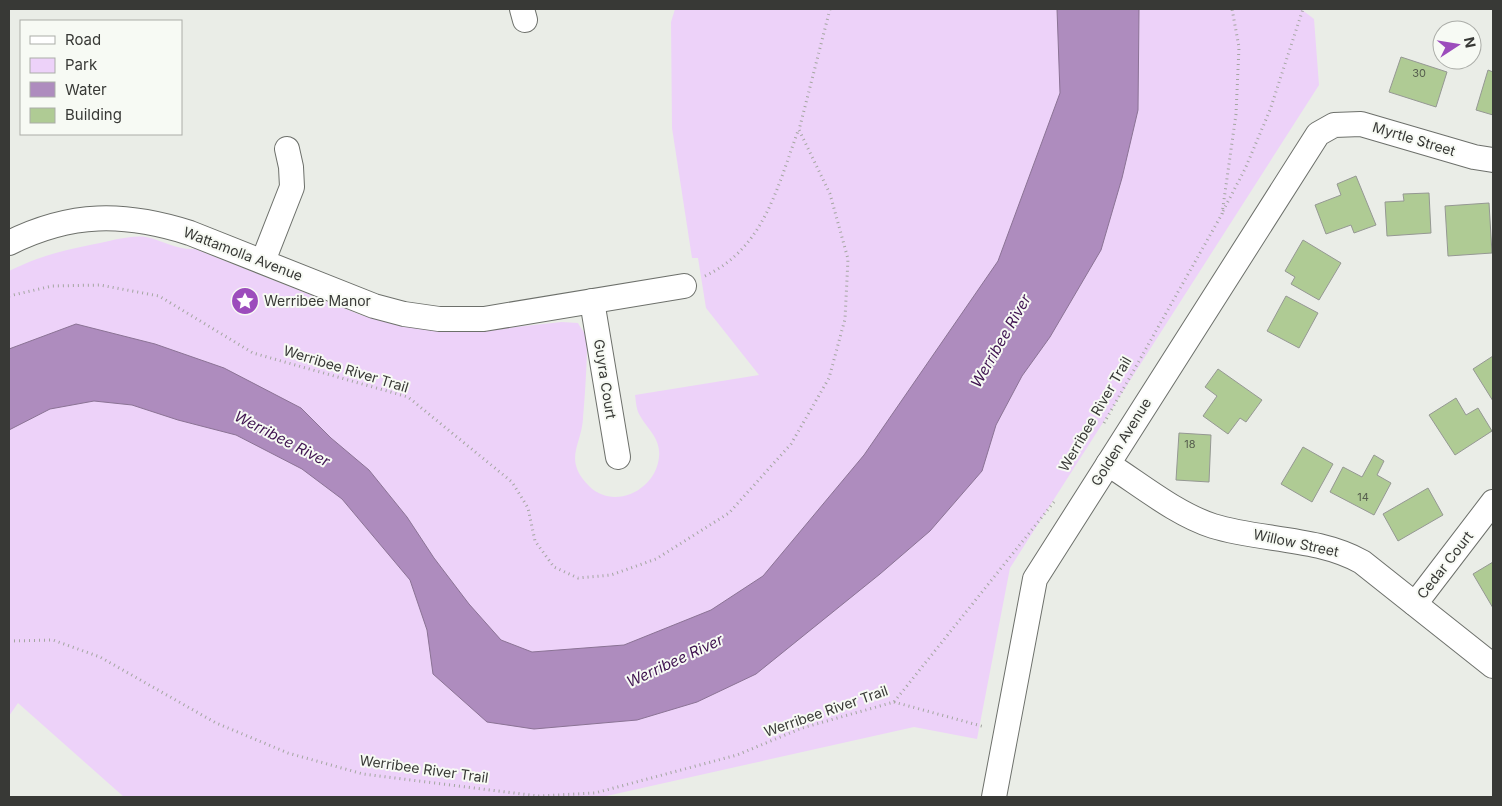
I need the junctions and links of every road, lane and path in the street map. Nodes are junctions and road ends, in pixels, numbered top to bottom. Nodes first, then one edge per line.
1 (830, 9) edge
2 (1232, 9) edge
3 (1303, 9) edge
4 (1334, 125) joint
5 (798, 130) junction
6 (287, 149) dead end
7 (1493, 160) edge
8 (1222, 214) junction
9 (9, 243) edge
10 (263, 261) junction
11 (684, 286) joint
12 (9, 296) edge
13 (592, 301) junction
14 (1101, 428) dead end
15 (618, 457) dead end
16 (1108, 464) junction
17 (1060, 494) dead end
18 (1493, 502) edge
19 (1415, 604) junction
20 (9, 641) edge
21 (1493, 666) edge
22 (894, 702) junction
23 (1006, 733) junction
24 (994, 797) edge

1 - 5 path
2 - 8 path, Werribee River Trail
3 - 8 path
4 - 7 street, Myrtle Street
4 - 16 street, Golden Avenue
5 - 11 path
5 - 12 path, Werribee River Trail
6 - 10 street
8 - 14 path, Werribee River Trail
9 - 10 street, Wattamolla Avenue
10 - 13 street, Wattamolla Avenue
11 - 13 street, Wattamolla Avenue
13 - 15 street, Guyra Court
16 - 19 street, Willow Street
16 - 23 street, Golden Avenue
17 - 22 path, Werribee River Trail
18 - 19 street, Cedar Court
19 - 21 street, Willow Street
20 - 22 path, Werribee River Trail
22 - 23 path
23 - 24 street, Golden Avenue

